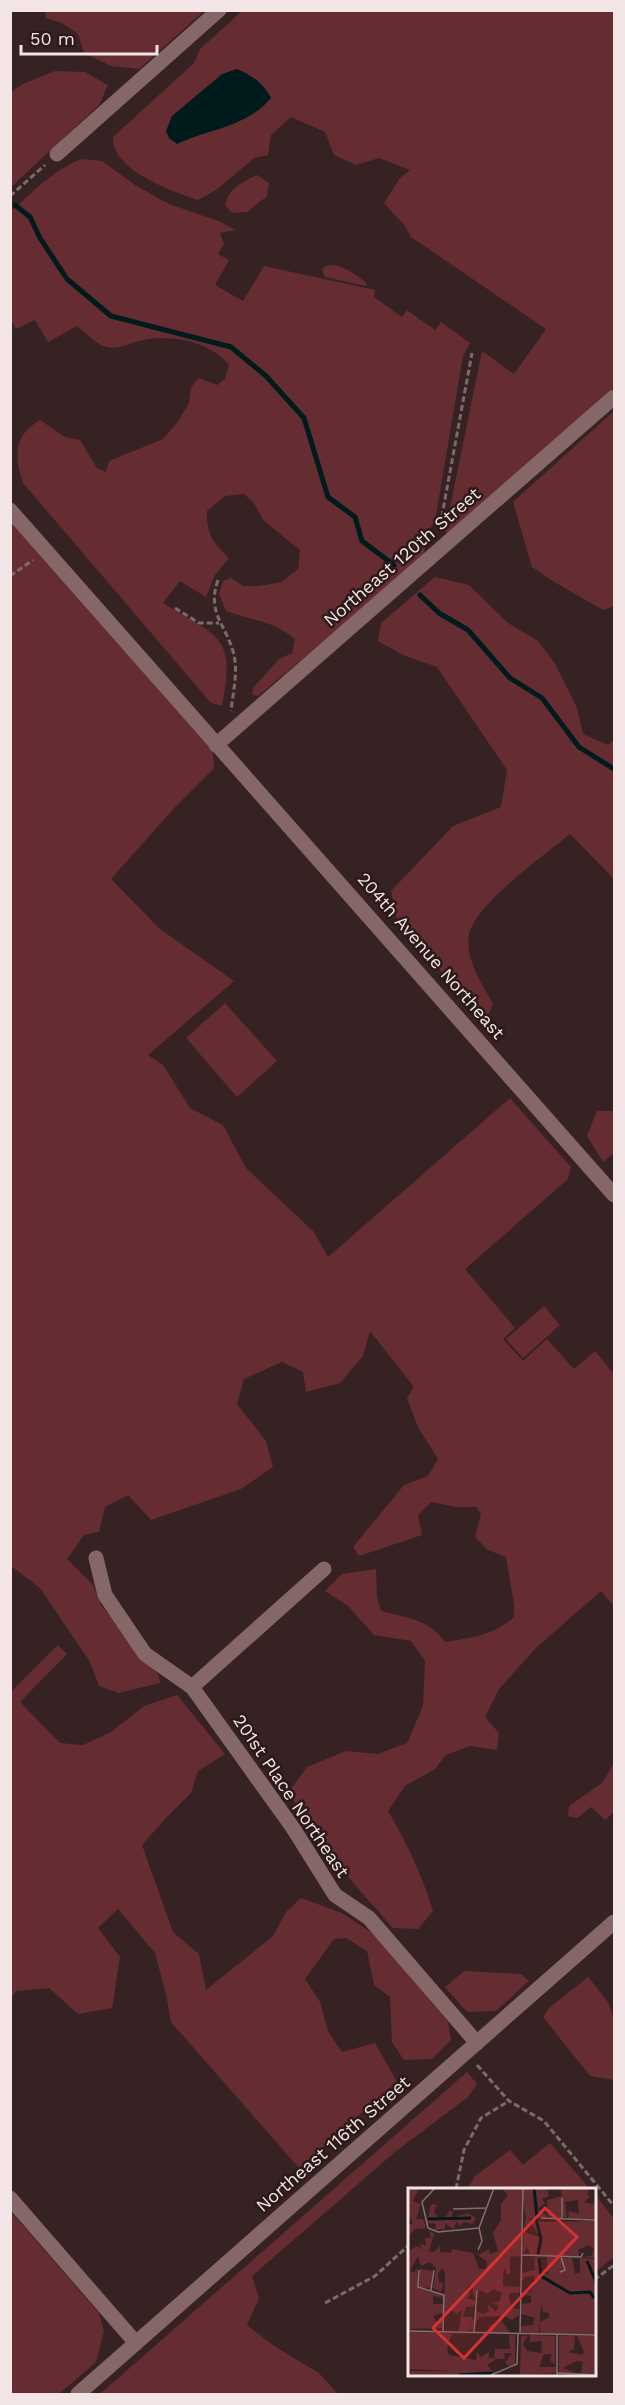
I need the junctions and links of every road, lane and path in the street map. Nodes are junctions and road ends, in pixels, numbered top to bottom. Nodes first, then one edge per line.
1 (219, 10) edge
2 (57, 154) joint
3 (10, 196) edge
4 (472, 353) dead end
5 (615, 398) edge
6 (10, 510) edge
7 (45, 550) junction
8 (432, 557) junction
9 (10, 576) edge
10 (218, 580) dead end
11 (175, 608) dead end
12 (219, 623) junction
13 (231, 714) dead end
14 (216, 745) junction
15 (615, 1195) edge
16 (96, 1558) dead end
17 (324, 1569) dead end
18 (192, 1687) junction
19 (615, 1922) edge
20 (472, 2048) junction
21 (509, 2102) junction
22 (456, 2188) edge
23 (10, 2198) edge
24 (615, 2206) edge
25 (408, 2246) edge
26 (615, 2265) edge
27 (595, 2279) edge
28 (325, 2303) dead end
29 (136, 2343) junction
30 (78, 2394) edge

1 - 2 street
2 - 3 path
4 - 8 path
5 - 8 street, Northeast 120th Street
6 - 7 street, 204th Avenue Northeast
7 - 9 path
7 - 14 street, 204th Avenue Northeast
8 - 14 street, Northeast 120th Street
10 - 12 path
11 - 12 path
12 - 13 path
14 - 15 street, 204th Avenue Northeast
16 - 18 street, 201st Place Northeast
17 - 18 street
18 - 20 street, 201st Place Northeast
19 - 20 street, Northeast 116th Street
20 - 21 path
20 - 29 street, Northeast 116th Street
21 - 22 path
21 - 24 path
23 - 29 street
25 - 28 path
26 - 27 path
29 - 30 street, Northeast 116th Street

